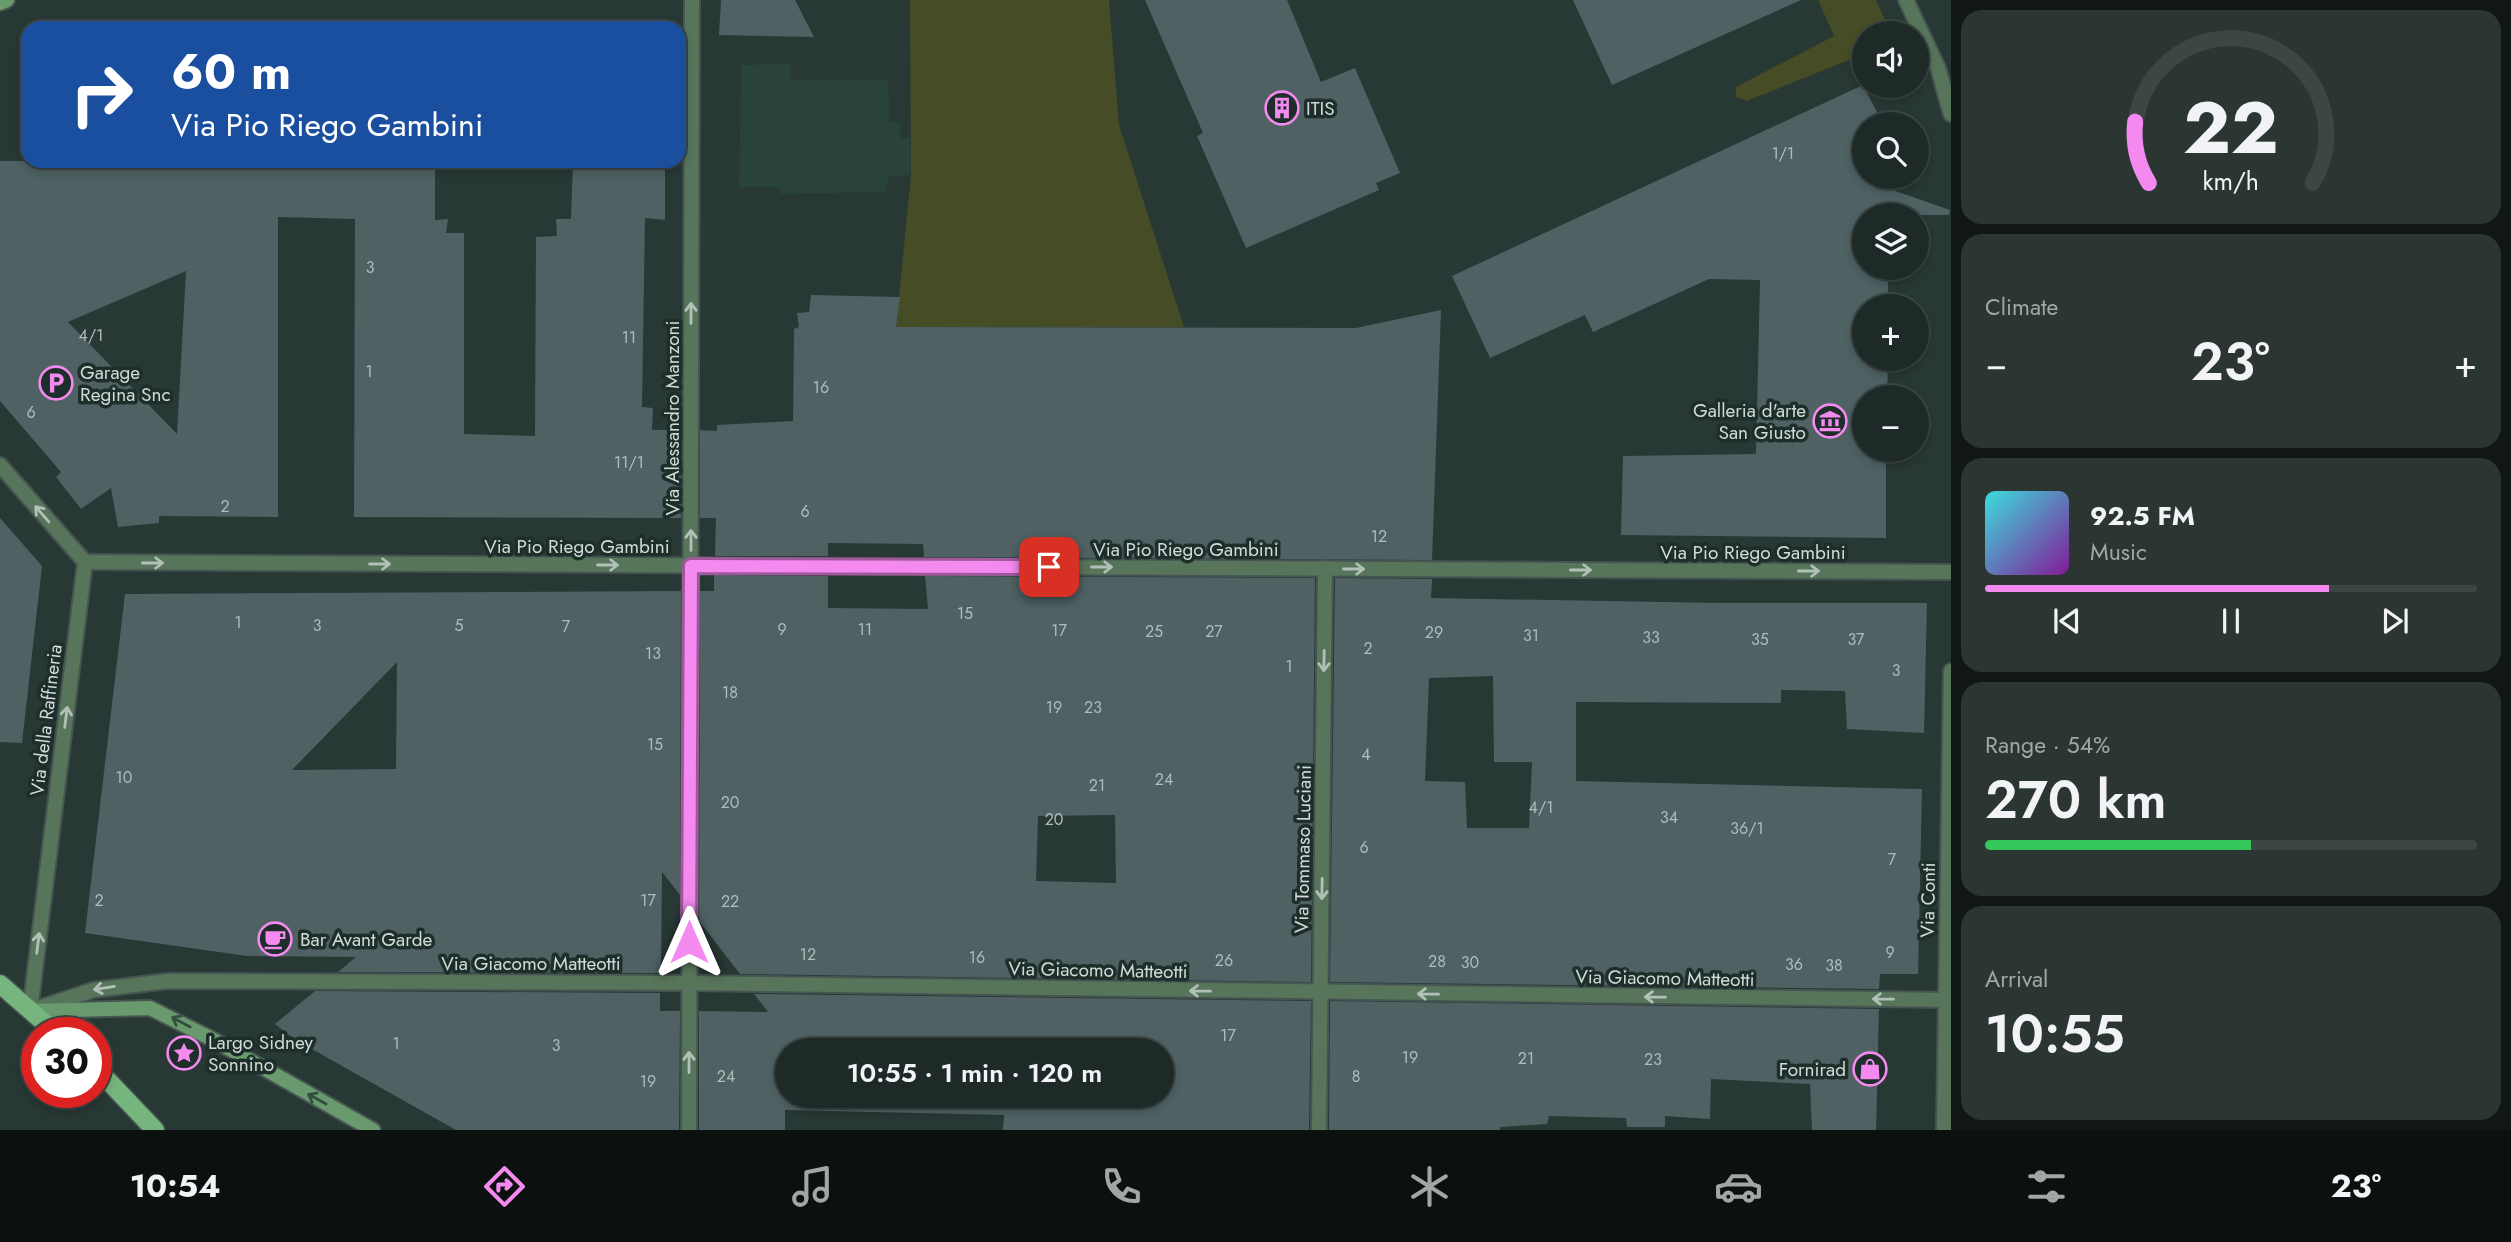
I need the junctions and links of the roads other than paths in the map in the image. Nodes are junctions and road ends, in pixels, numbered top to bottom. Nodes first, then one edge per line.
1 (7, 0) edge
2 (692, 0) edge
3 (1906, 0) edge
4 (0, 3) edge
5 (1951, 114) edge
6 (0, 465) edge
7 (85, 562) junction
8 (691, 566) junction
9 (1325, 568) junction
10 (1951, 572) edge
11 (1951, 671) edge
12 (689, 983) junction
13 (0, 984) edge
14 (1321, 993) junction
15 (1948, 1000) edge
16 (30, 1011) junction
17 (37, 1017) edge
18 (112, 1085) edge
19 (155, 1130) edge
20 (373, 1130) edge
21 (689, 1130) edge
22 (1319, 1130) edge
23 (1944, 1130) edge

1 - 4 street
8 -> 2 street, Via Alessandro Manzoni
3 - 5 street
7 -> 6 street
7 -> 8 street, Via Pio Riego Gambini
16 -> 7 street, Via della Raffineria
8 -> 9 street, Via Pio Riego Gambini
8 - 12 street, Via Alessandro Manzoni
9 -> 10 street, Via Pio Riego Gambini
9 -> 14 street, Via Tommaso Luciani
11 - 15 street, Via Conti
14 -> 12 street, Via Giacomo Matteotti
12 -> 16 street, Via Giacomo Matteotti
21 -> 12 street, Via Alessandro Manzoni
13 - 16 main road
15 -> 14 street, Via Giacomo Matteotti
14 - 22 street, Via Tommaso Luciani
15 - 23 street, Via Conti
16 - 17 main road
20 -> 16 street
18 - 19 main road

